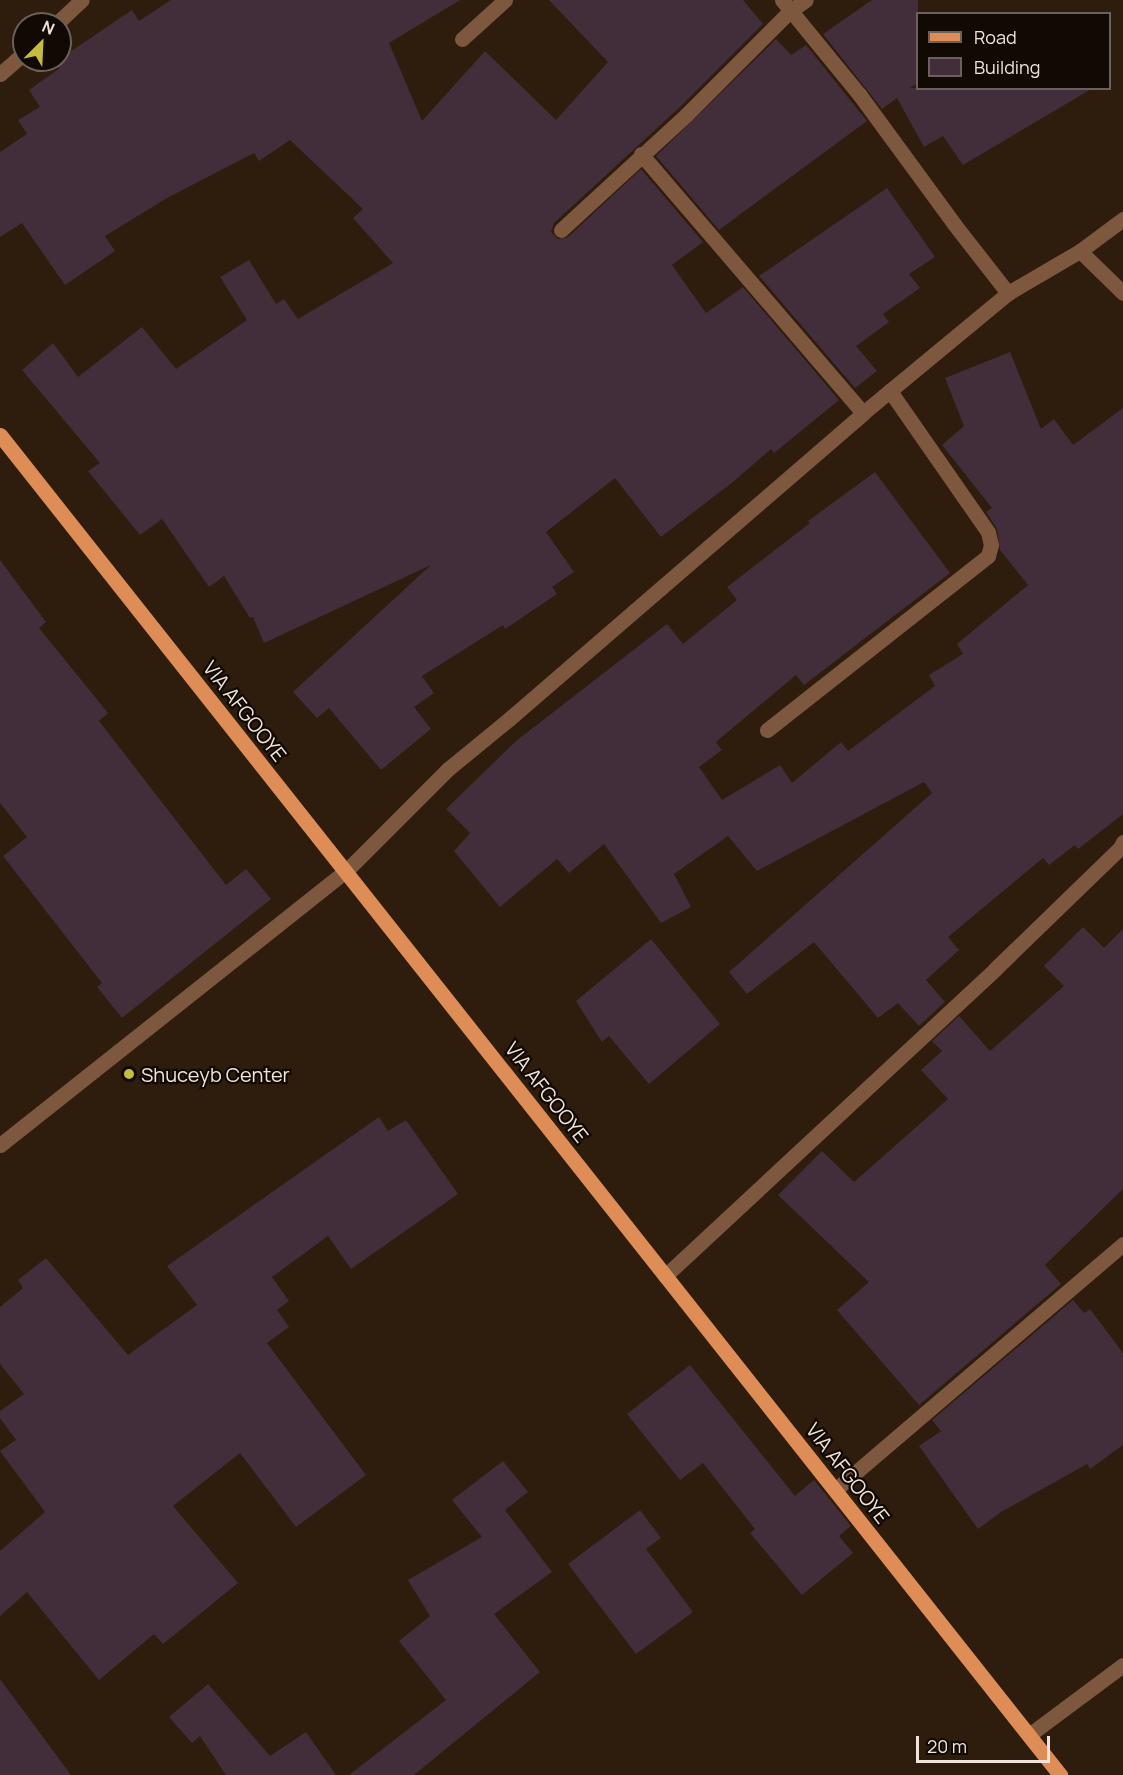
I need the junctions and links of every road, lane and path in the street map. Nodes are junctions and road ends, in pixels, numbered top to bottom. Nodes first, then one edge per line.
1 (82, 0) edge
2 (505, 0) edge
3 (806, 0) edge
4 (786, 6) edge
5 (69, 12) edge
6 (462, 39) dead end
7 (12, 64) edge
8 (0, 74) edge
9 (641, 154) junction
10 (1123, 219) edge
11 (561, 230) dead end
12 (1080, 251) junction
13 (1008, 292) junction
14 (1123, 293) edge
15 (890, 391) junction
16 (863, 413) junction
17 (0, 435) edge
18 (767, 730) dead end
19 (1123, 842) edge
20 (345, 872) junction
21 (0, 1145) edge
22 (1123, 1244) edge
23 (665, 1276) junction
24 (835, 1490) junction
25 (1123, 1665) edge
26 (1029, 1735) junction
27 (1060, 1775) edge

1 - 5 street
2 - 6 street
3 - 4 street
4 - 9 street
4 - 13 street
7 - 8 street
9 - 11 street
9 - 16 street
10 - 12 street
12 - 13 street
12 - 14 street
13 - 15 street
15 - 16 street
15 - 18 street
16 - 20 street
17 - 20 main road, VIA AFGOOYE
19 - 23 street
20 - 21 street
20 - 23 main road, VIA AFGOOYE
22 - 24 street
23 - 24 main road, VIA AFGOOYE
24 - 26 main road, VIA AFGOOYE
25 - 26 street
26 - 27 main road, VIA AFGOOYE

